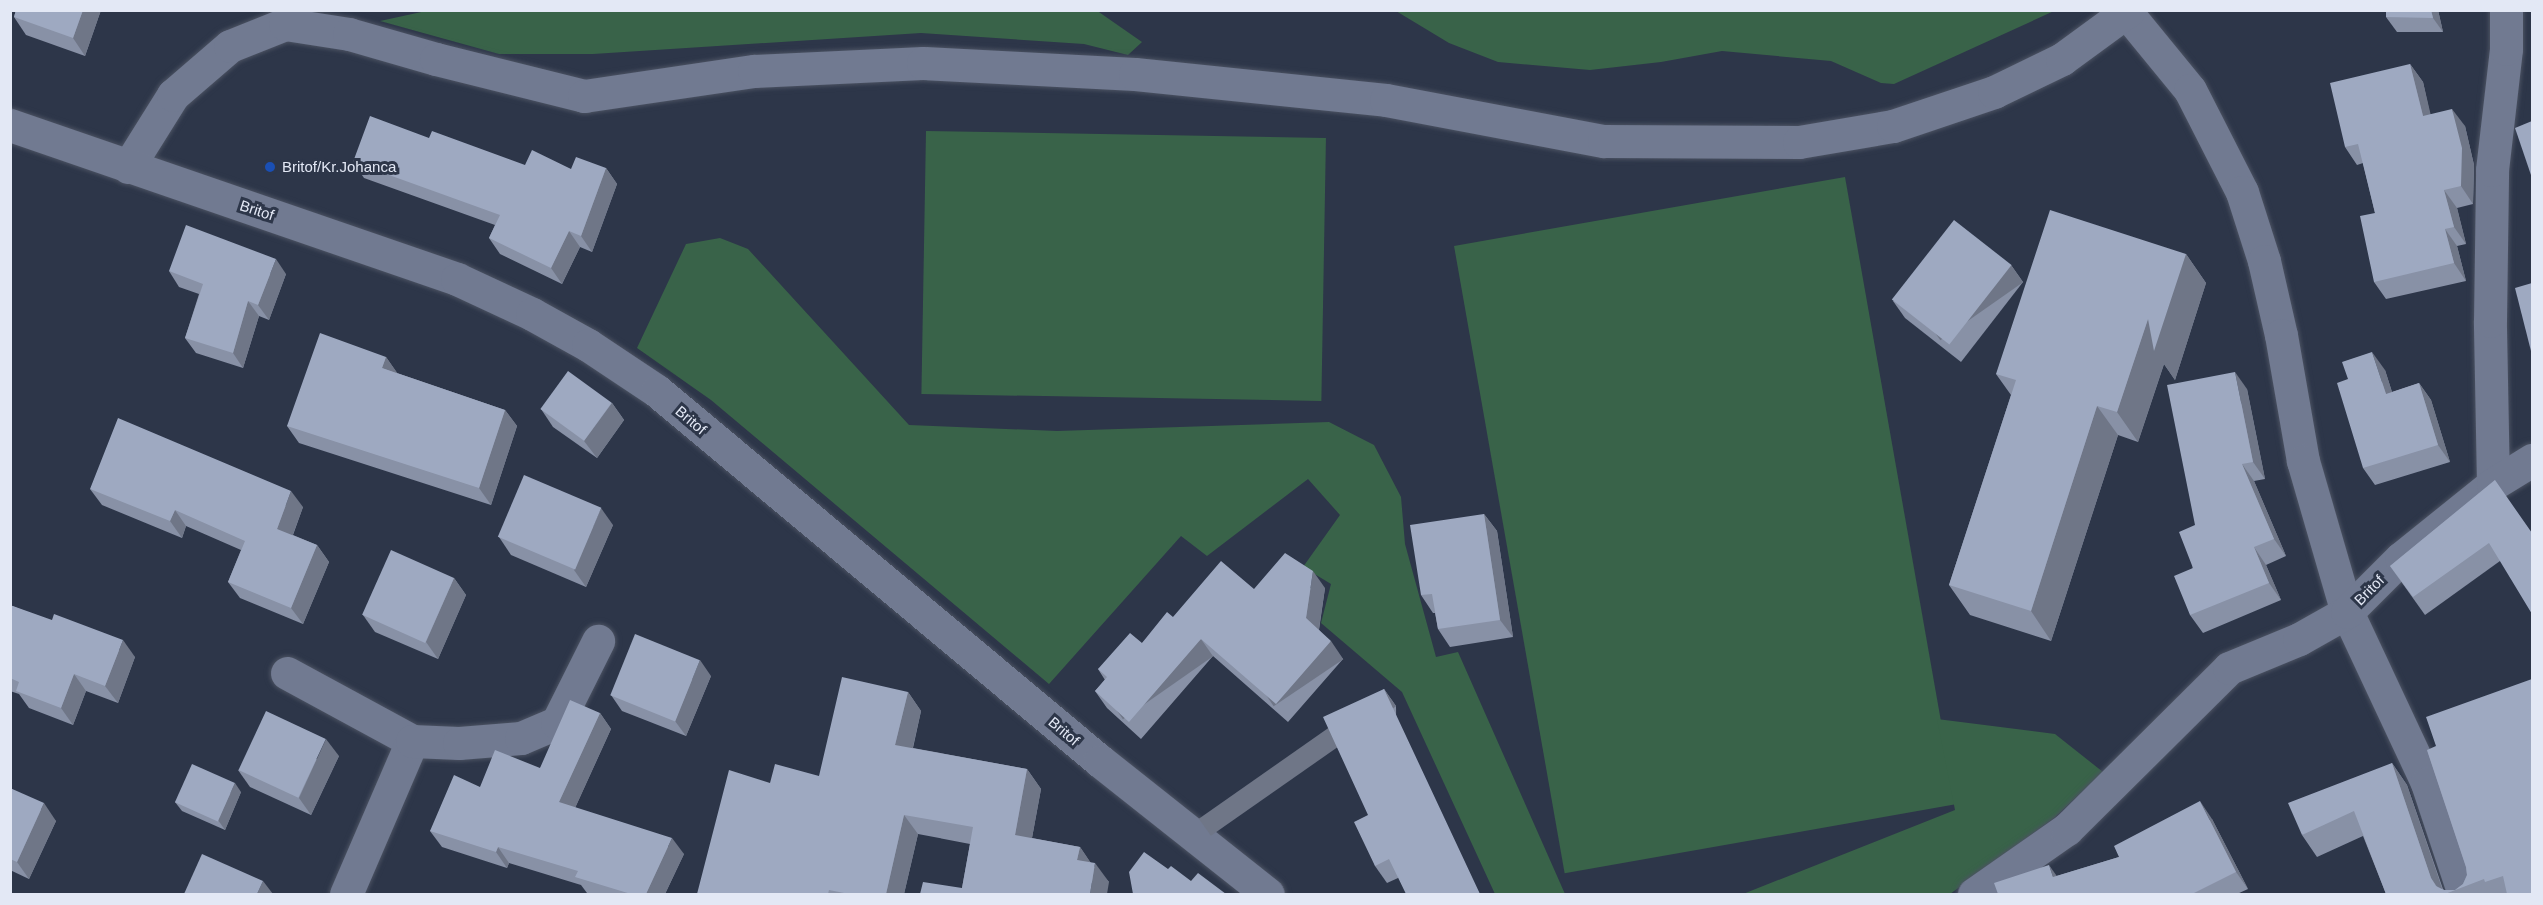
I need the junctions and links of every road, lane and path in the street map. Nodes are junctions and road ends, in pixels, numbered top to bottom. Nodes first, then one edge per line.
1 (2506, 10) edge
2 (2128, 12) edge
3 (10, 125) edge
4 (128, 167) junction
5 (2532, 460) edge
6 (2493, 484) junction
7 (2347, 612) junction
8 (598, 641) dead end
9 (287, 673) dead end
10 (412, 741) junction
11 (346, 894) edge
12 (1268, 894) edge
13 (1974, 894) edge
14 (2464, 894) edge

1 - 6 street
2 - 4 street
2 - 7 street
3 - 4 street, Britof
4 - 12 street, Britof
5 - 6 street, Britof
6 - 7 street, Britof
7 - 13 street, Britof
7 - 14 street
8 - 10 street
9 - 10 street
10 - 11 street

